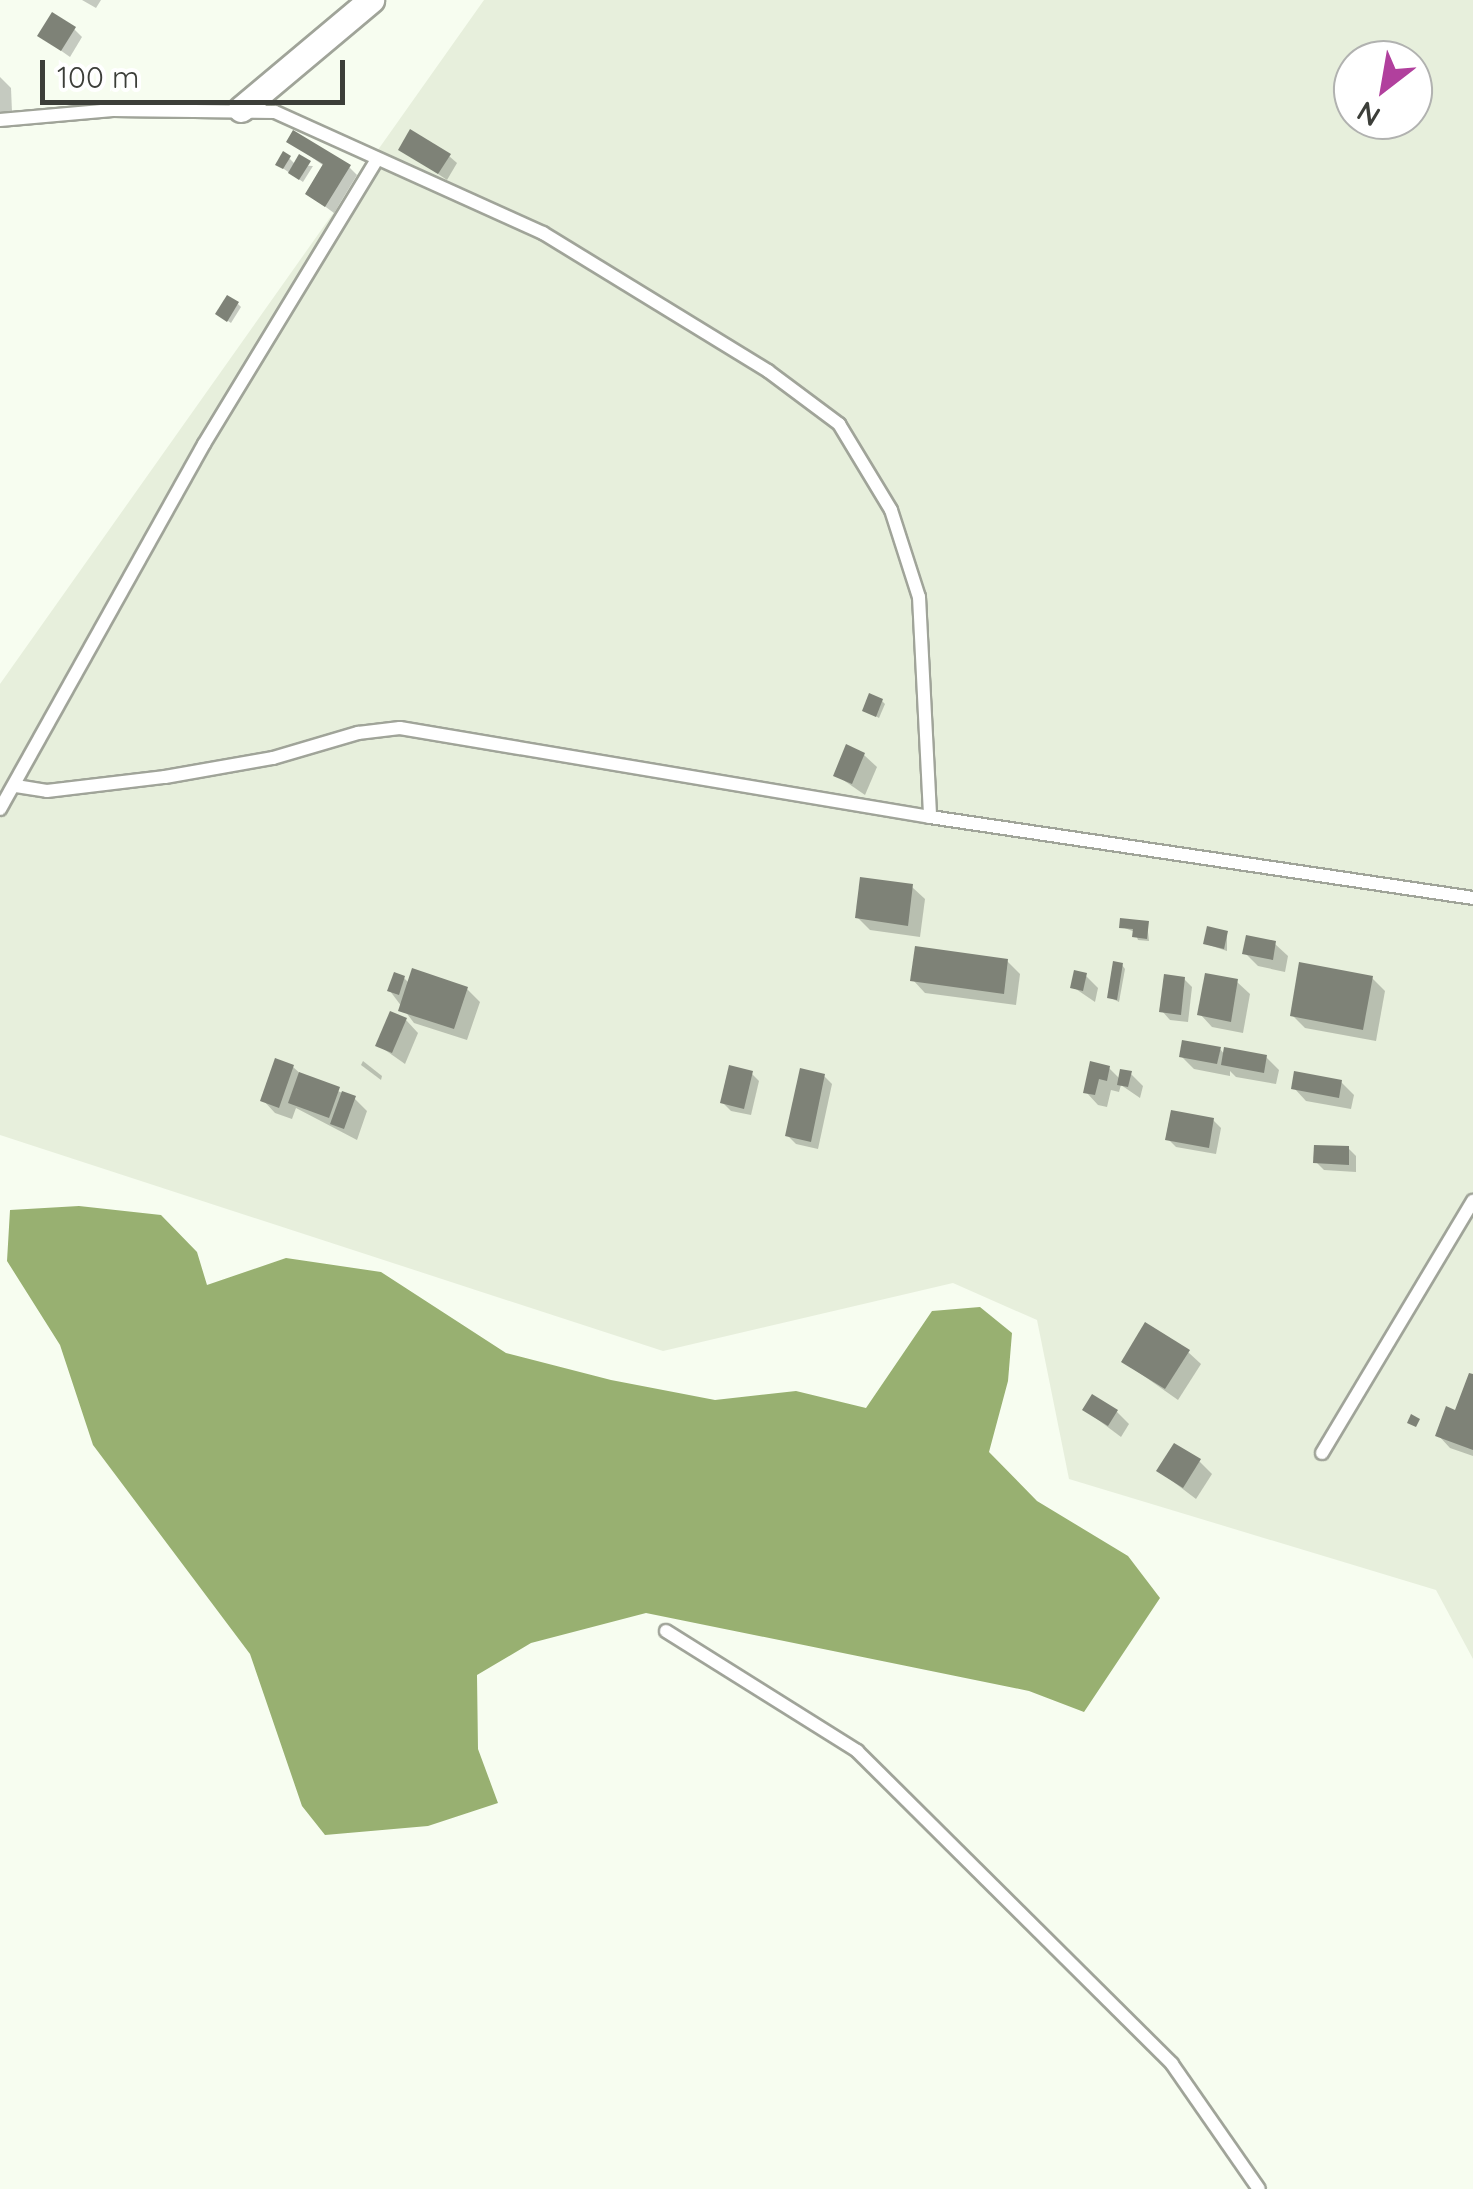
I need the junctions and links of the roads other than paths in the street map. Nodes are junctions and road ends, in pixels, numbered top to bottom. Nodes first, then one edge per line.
1 (371, 0) edge
2 (241, 109) junction
3 (0, 120) edge
4 (376, 160) junction
5 (16, 786) junction
6 (0, 809) edge
7 (930, 817) junction
8 (1473, 898) edge
9 (1473, 1200) edge
10 (1322, 1453) dead end
11 (666, 1631) dead end
12 (1259, 2189) edge

1 - 2 street
2 - 3 lane
2 - 4 lane
4 - 5 lane
4 - 7 lane
5 - 6 lane
5 - 7 lane
7 - 8 lane
9 - 10 lane
11 - 12 lane

